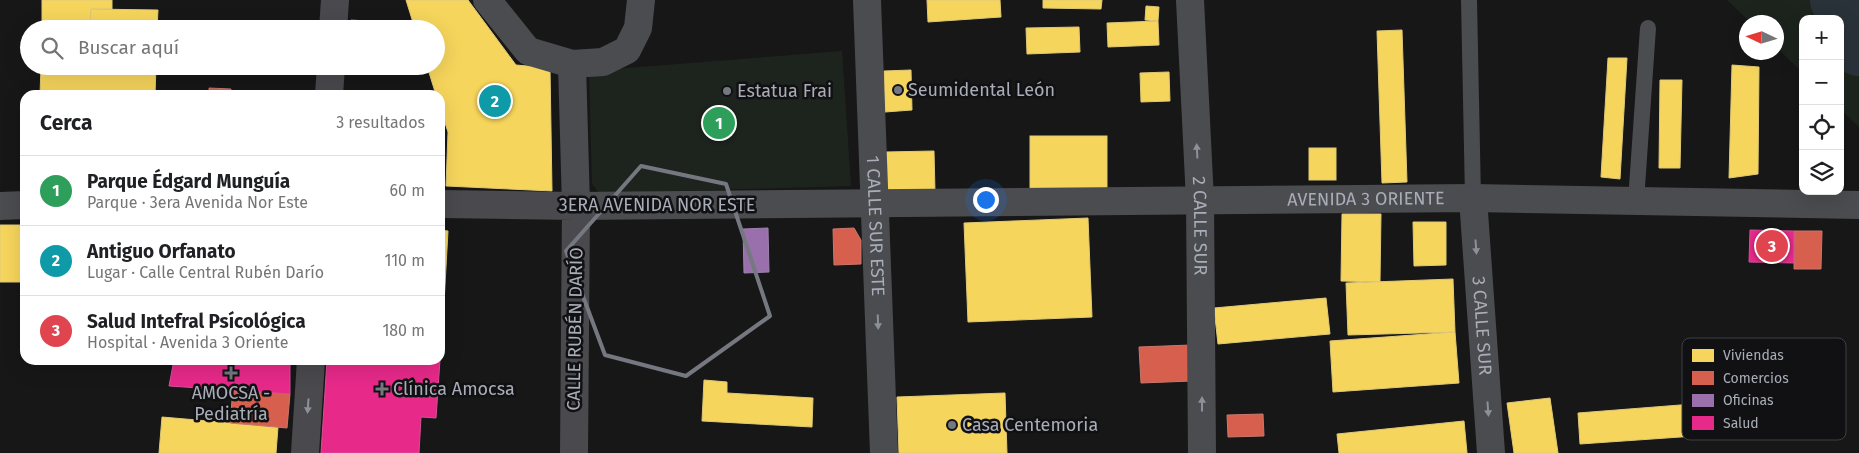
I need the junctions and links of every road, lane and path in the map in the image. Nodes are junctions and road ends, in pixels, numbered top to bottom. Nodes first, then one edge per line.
1 (335, 0) edge
2 (487, 0) edge
3 (641, 0) edge
4 (867, 0) edge
5 (1190, 0) edge
6 (1469, 0) edge
7 (334, 20) edge
8 (1648, 28) dead end
9 (572, 64) junction
10 (330, 75) edge
11 (329, 90) edge
12 (1473, 198) junction
13 (1200, 200) junction
14 (1636, 201) junction
15 (873, 203) junction
16 (445, 204) edge
17 (20, 205) edge
18 (1859, 205) edge
19 (0, 206) edge
20 (576, 206) junction
21 (311, 365) edge
22 (304, 453) edge
23 (574, 453) edge
24 (884, 453) edge
25 (1202, 453) edge
26 (1491, 453) edge

1 - 7 street
2 - 9 street
3 - 9 street
4 - 15 street, 1 CALLE SUR ESTE
13 -> 5 street, 2 CALLE SUR
6 - 12 lane
8 - 14 lane
9 - 20 street
10 - 11 street
12 - 13 street, AVENIDA 3 ORIENTE
12 - 14 street, AVENIDA 3 ORIENTE
12 -> 26 street, 3 CALLE SUR
13 - 15 street, AVENIDA 3 ORIENTE
25 -> 13 street, 2 CALLE SUR
14 - 18 street, AVENIDA 3 ORIENTE
15 - 20 street, 3ERA AVENIDA NOR ESTE
15 -> 24 street, 1 CALLE SUR ESTE
16 - 20 street, 3ERA AVENIDA NOR ESTE
17 - 19 street
20 - 23 street, CALLE RUBÉN DARÍO
21 -> 22 street

